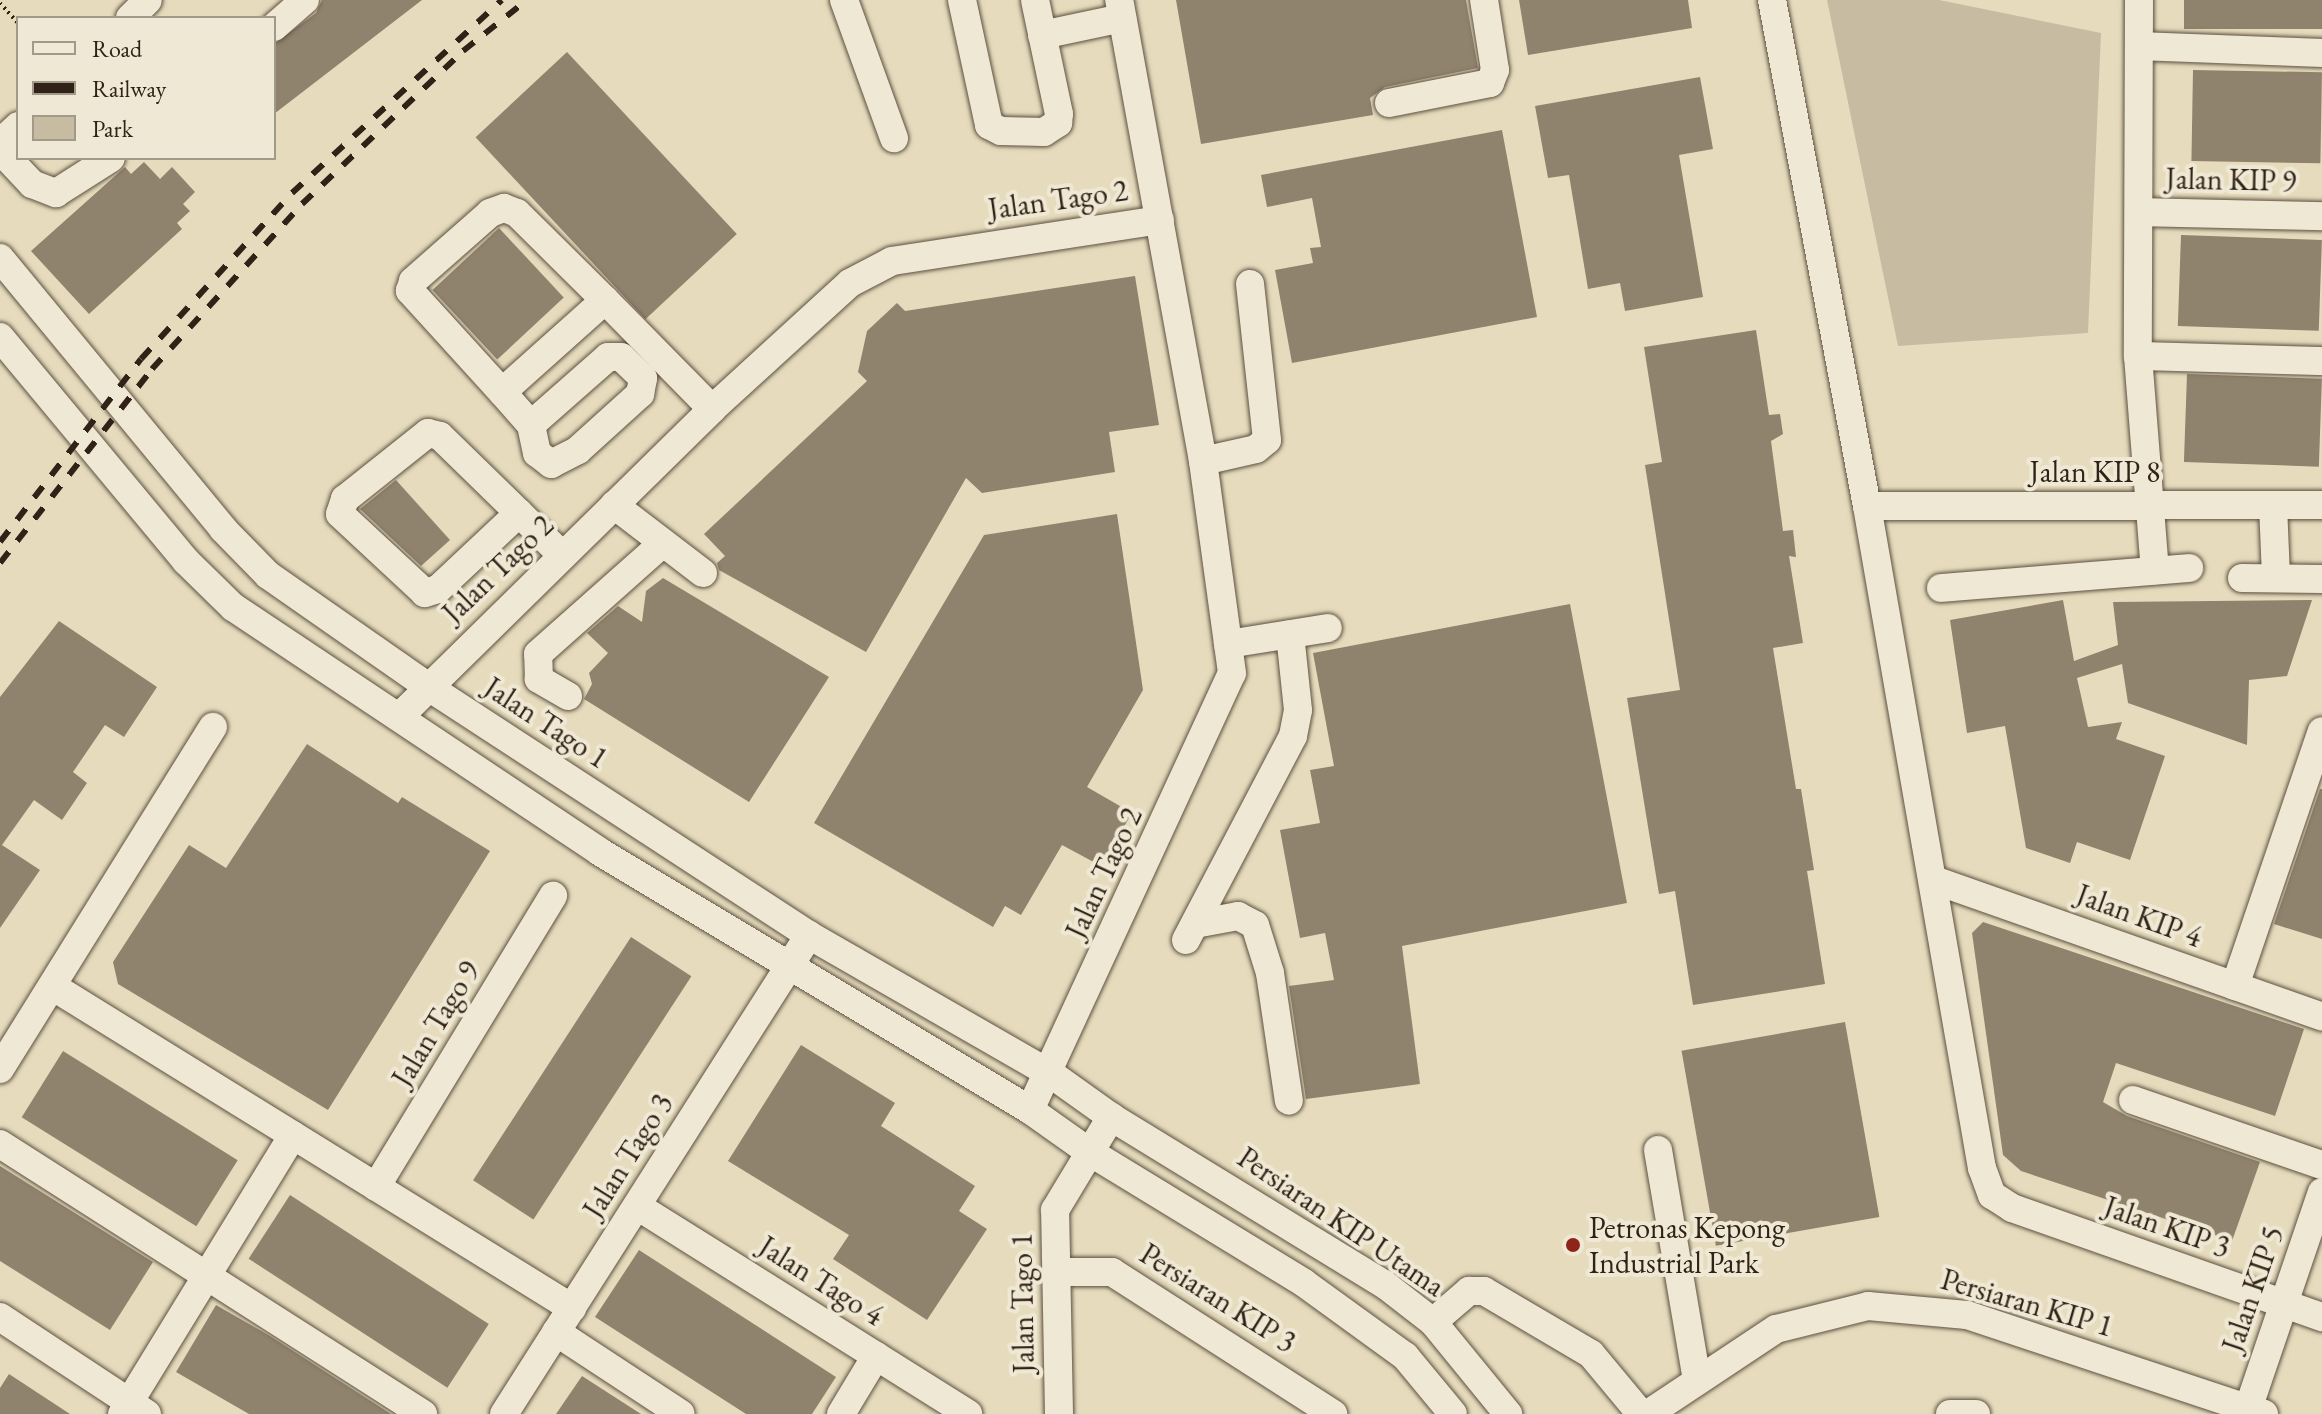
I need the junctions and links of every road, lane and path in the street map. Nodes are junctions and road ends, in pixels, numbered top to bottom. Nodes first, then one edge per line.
1 (148, 0) edge
2 (305, 0) edge
3 (844, 0) edge
4 (962, 0) edge
5 (1035, 0) edge
6 (1484, 0) edge
7 (1772, 0) edge
8 (2139, 0) edge
9 (0, 3) edge
10 (1120, 9) edge
11 (132, 16) edge
12 (16, 21) edge
13 (276, 25) edge
14 (1042, 35) junction
15 (2139, 46) junction
16 (2322, 53) edge
17 (1389, 103) dead end
18 (16, 128) edge
19 (894, 138) dead end
20 (0, 143) edge
21 (0, 150) edge
22 (108, 160) edge
23 (2139, 212) junction
24 (2322, 216) edge
25 (1160, 220) junction
26 (0, 258) edge
27 (1250, 284) dead end
28 (605, 300) junction
29 (0, 337) edge
30 (2138, 356) junction
31 (2322, 361) edge
32 (502, 392) junction
33 (712, 409) junction
34 (531, 425) dead end
35 (1203, 461) junction
36 (614, 505) junction
37 (2273, 505) junction
38 (2322, 505) edge
39 (1867, 506) junction
40 (2150, 506) junction
41 (519, 513) junction
42 (663, 543) junction
43 (562, 555) junction
44 (2189, 568) dead end
45 (2155, 570) junction
46 (703, 573) dead end
47 (2242, 578) dead end
48 (2276, 578) junction
49 (2322, 579) edge
50 (1941, 588) dead end
51 (1328, 628) dead end
52 (1290, 634) junction
53 (1228, 644) junction
54 (427, 686) junction
55 (568, 696) dead end
56 (399, 717) junction
57 (213, 727) dead end
58 (2322, 731) edge
59 (1934, 880) junction
60 (553, 896) dead end
61 (809, 935) junction
62 (788, 969) junction
63 (52, 986) junction
64 (2235, 986) junction
65 (2322, 1017) edge
66 (0, 1069) edge
67 (1051, 1074) junction
68 (2133, 1100) dead end
69 (1289, 1101) dead end
70 (1030, 1110) junction
71 (1111, 1117) junction
72 (293, 1135) junction
73 (0, 1144) edge
74 (1658, 1150) dead end
75 (1088, 1151) junction
76 (2322, 1165) edge
77 (376, 1187) junction
78 (2322, 1192) edge
79 (637, 1206) junction
80 (1056, 1272) junction
81 (207, 1276) junction
82 (2284, 1304) junction
83 (572, 1308) junction
84 (2322, 1317) edge
85 (1433, 1322) junction
86 (4, 1329) edge
87 (556, 1332) junction
88 (876, 1356) junction
89 (1697, 1381) junction
90 (133, 1410) edge
91 (2256, 1411) edge
92 (423, 1414) edge
93 (504, 1414) edge
94 (681, 1414) edge
95 (841, 1414) edge
96 (968, 1414) edge
97 (1059, 1414) edge
98 (1333, 1414) edge
99 (1453, 1414) edge
100 (1508, 1414) edge
101 (1641, 1414) edge
102 (1648, 1414) edge
103 (1950, 1414) edge
104 (1976, 1414) edge

1 - 11 street
2 - 13 street
3 - 19 street
4 - 14 street
5 - 14 street
6 - 17 street
7 - 39 street
8 - 15 street
9 - 12 path
10 - 14 street
10 - 25 street
15 - 16 street
15 - 23 street
18 - 20 street
21 - 22 street
23 - 24 street, Jalan KIP 9
23 - 30 street
25 - 33 street, Jalan Tago 2
25 - 35 street, Jalan Tago 2
26 - 54 street, Jalan Tago 1
27 - 35 street
28 - 32 street
28 - 32 street
28 - 33 street
29 - 56 street
30 - 31 street
30 - 40 street
32 - 34 street
33 - 36 street, Jalan Tago 2
35 - 53 street, Jalan Tago 2
36 - 42 street
36 - 43 street, Jalan Tago 2
37 - 38 street, Jalan KIP 8
37 - 40 street, Jalan KIP 8
37 - 48 street
39 - 40 street, Jalan KIP 8
39 - 59 street
40 - 45 street
41 - 41 street
41 - 43 street
42 - 46 street
42 - 55 street
43 - 54 street, Jalan Tago 2
44 - 45 street
45 - 50 street
47 - 48 street
48 - 49 street
51 - 52 street
52 - 53 street
52 - 69 street
53 - 67 street, Jalan Tago 2
54 - 56 street, Jalan Tago 2
54 - 61 street, Jalan Tago 1
56 - 62 street
57 - 63 street
58 - 64 street
59 - 64 street, Jalan KIP 4
59 - 82 street, Jalan KIP 3
60 - 77 street, Jalan Tago 9
61 - 62 street, Jalan Tago 3
61 - 67 street, Jalan Tago 1
62 - 70 street
62 - 79 street, Jalan Tago 3
63 - 66 street
63 - 72 street
64 - 65 street, Jalan KIP 4
67 - 70 street, Jalan Tago 2
67 - 71 street, Jalan Tago 1
68 - 76 street
70 - 75 street
71 - 75 street, Jalan Tago 1
71 - 85 street, Persiaran KIP Utama
72 - 77 street
72 - 81 street
73 - 81 street
74 - 89 street
75 - 80 street, Jalan Tago 1
75 - 99 street
77 - 83 street
78 - 82 street, Jalan KIP 5
79 - 83 street, Jalan Tago 3
79 - 88 street, Jalan Tago 4
80 - 97 street, Jalan Tago 1
80 - 98 street, Persiaran KIP 3
81 - 90 street
81 - 92 street
82 - 84 street, Jalan KIP 3
82 - 91 street, Jalan KIP 5
83 - 87 street, Jalan Tago 3
85 - 100 street, Persiaran KIP Utama
85 - 101 street
86 - 90 street
87 - 93 street, Jalan Tago 3
87 - 94 street
88 - 95 street
88 - 96 street, Jalan Tago 4
89 - 91 street, Persiaran KIP 1
89 - 102 street, Persiaran KIP 1
103 - 104 street

